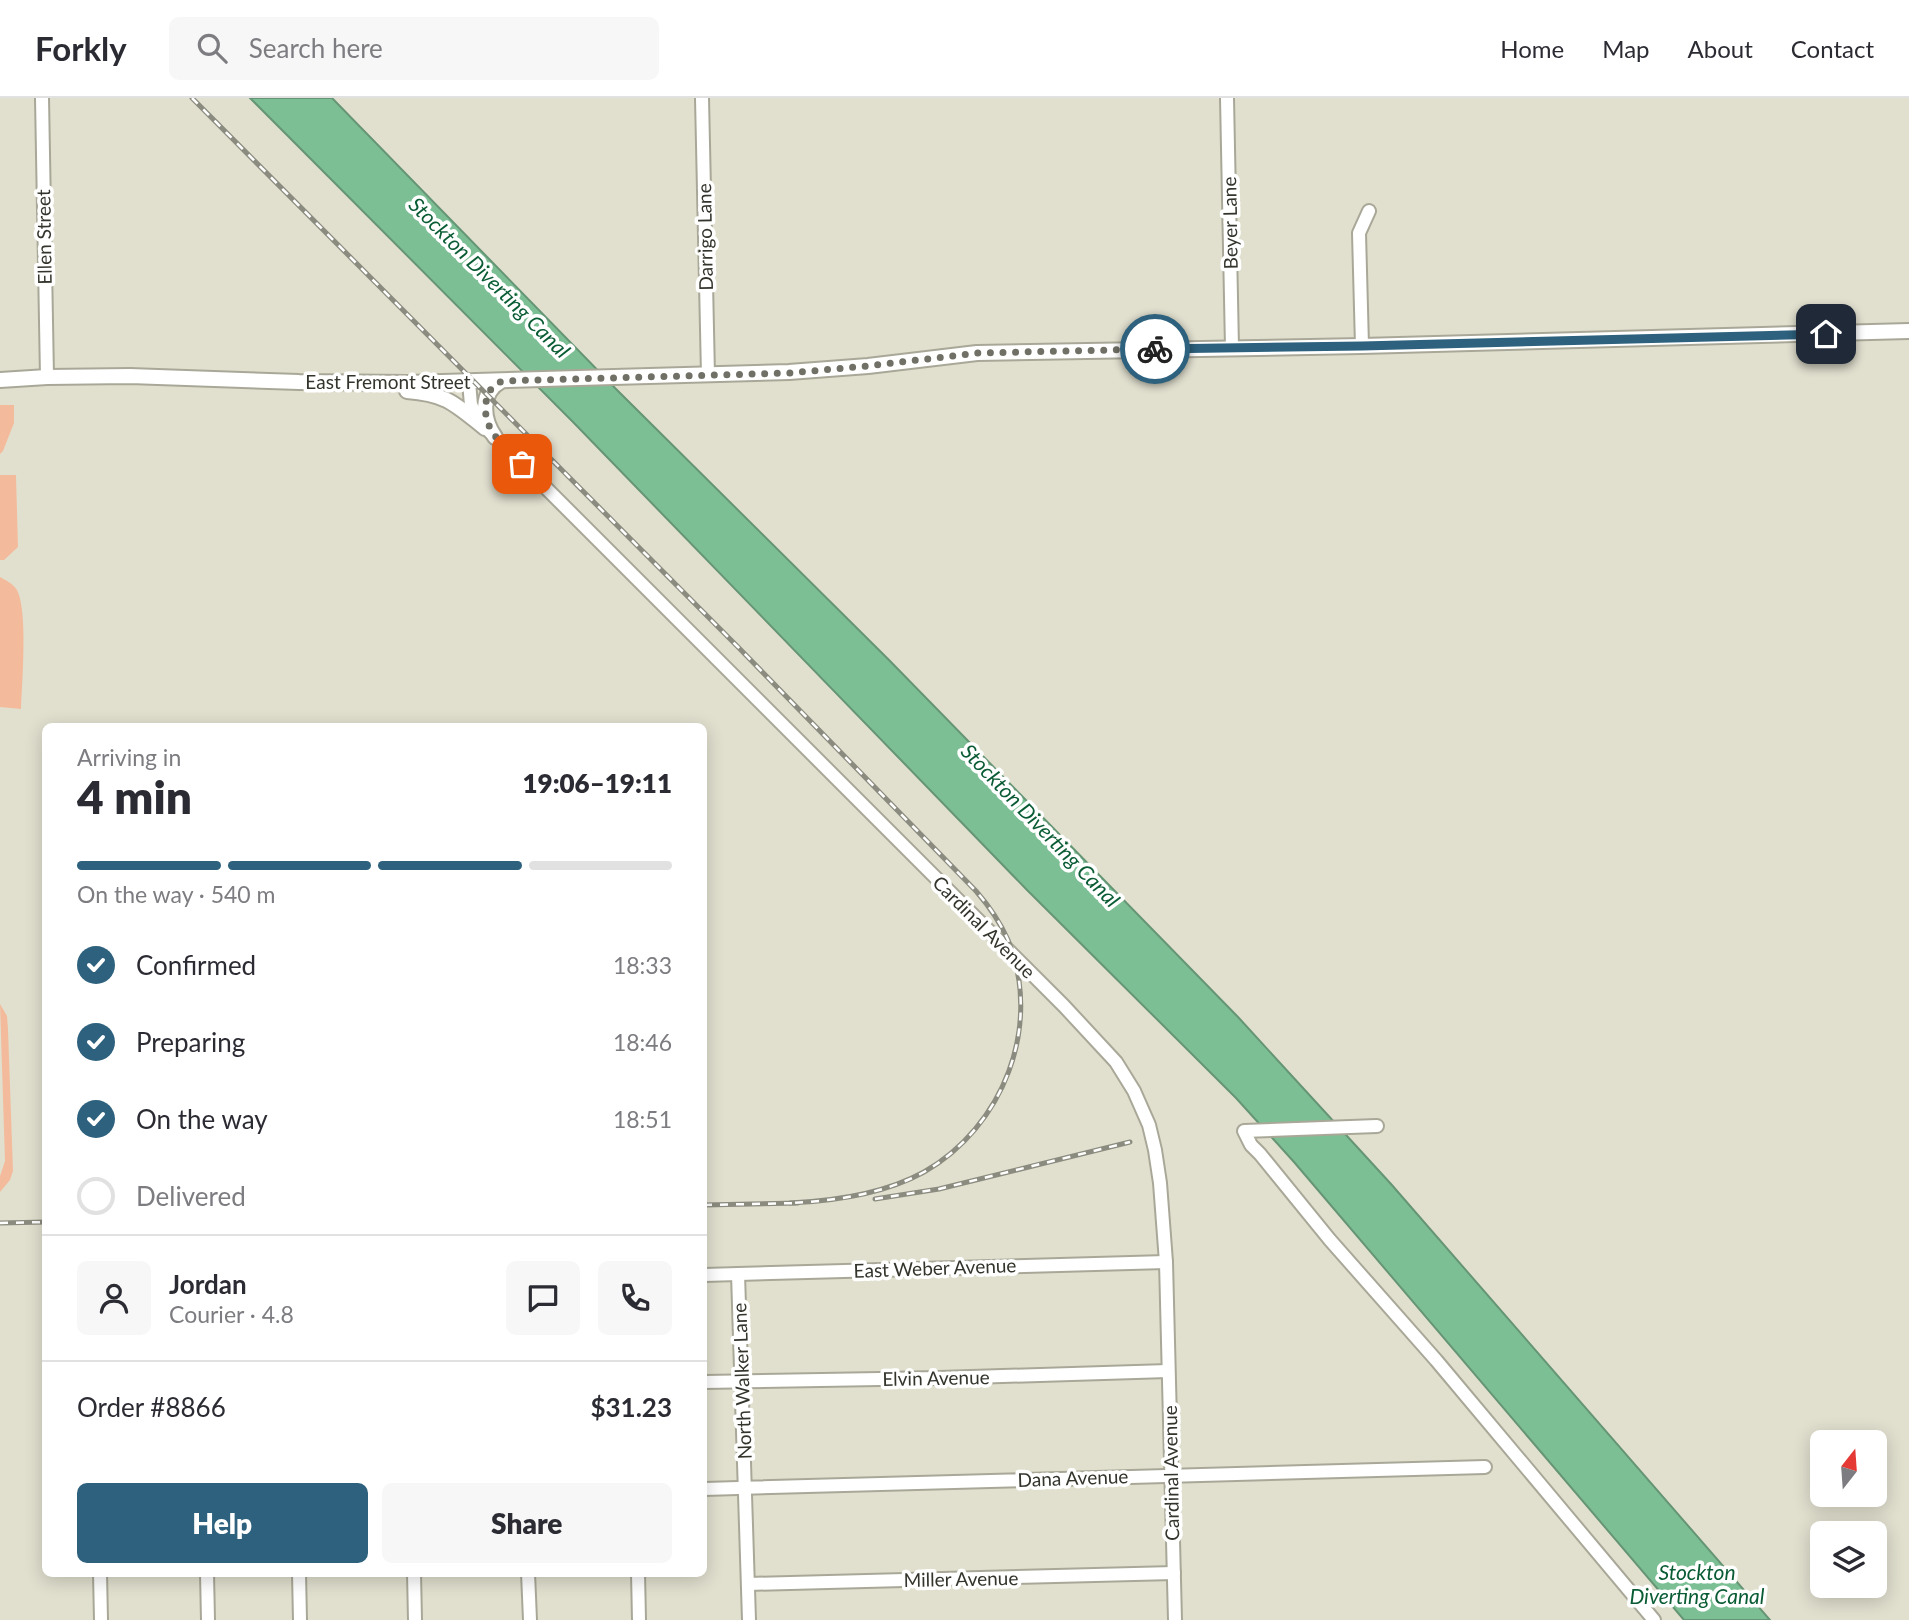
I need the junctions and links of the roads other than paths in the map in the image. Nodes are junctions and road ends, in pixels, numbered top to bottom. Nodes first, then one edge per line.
1 (42, 98) edge
2 (702, 98) edge
3 (1227, 98) edge
4 (1369, 211) dead end
5 (1909, 331) edge
6 (1362, 346) junction
7 (1232, 348) junction
8 (708, 376) junction
9 (47, 377) junction
10 (0, 380) edge
11 (506, 381) junction
12 (469, 382) junction
13 (329, 383) junction
14 (490, 432) junction
15 (1377, 1126) dead end
16 (1166, 1262) junction
17 (738, 1274) junction
18 (707, 1275) edge
19 (1168, 1371) junction
20 (707, 1382) edge
21 (741, 1382) junction
22 (1485, 1467) dead end
23 (1171, 1476) junction
24 (746, 1488) junction
25 (707, 1489) edge
26 (1174, 1573) junction
27 (100, 1577) edge
28 (207, 1577) edge
29 (299, 1577) edge
30 (414, 1577) edge
31 (528, 1577) edge
32 (638, 1577) edge
33 (748, 1584) junction
34 (101, 1620) edge
35 (208, 1620) edge
36 (300, 1620) edge
37 (415, 1620) edge
38 (530, 1620) edge
39 (639, 1620) edge
40 (749, 1620) edge
41 (1175, 1620) edge
42 (1654, 1620) edge

1 - 9 street, Ellen Street
2 - 8 street, Darrigo Lane
3 - 7 street, Beyer Lane
4 - 6 street
5 - 6 main road, East Fremont Street
6 - 7 main road, East Fremont Street
7 - 8 main road, East Fremont Street
8 - 11 main road, East Fremont Street
9 - 10 main road, East Fremont Street
9 - 13 main road, East Fremont Street
11 - 12 main road, East Fremont Street
11 - 14 main road
12 - 13 main road, East Fremont Street
12 - 14 street, Cardinal Avenue
13 - 14 main road
14 - 16 street, Cardinal Avenue
15 - 42 street
16 - 17 street, East Weber Avenue
16 - 19 street, Cardinal Avenue
17 - 18 street, East Weber Avenue
17 - 21 street, North Walker Lane
19 - 21 street, Elvin Avenue
19 - 23 street, Cardinal Avenue
20 - 21 street, Elvin Avenue
21 - 24 street, North Walker Lane
22 - 23 street, Dana Avenue
23 - 24 street, Dana Avenue
23 - 26 street, Cardinal Avenue
24 - 25 street, Dana Avenue
24 - 33 street, North Walker Lane
26 - 33 street, Miller Avenue
26 - 41 street, Cardinal Avenue
27 - 34 street
28 - 35 street
29 - 36 street
30 - 37 street
31 - 38 street
32 - 39 street
33 - 40 street, North Walker Lane

